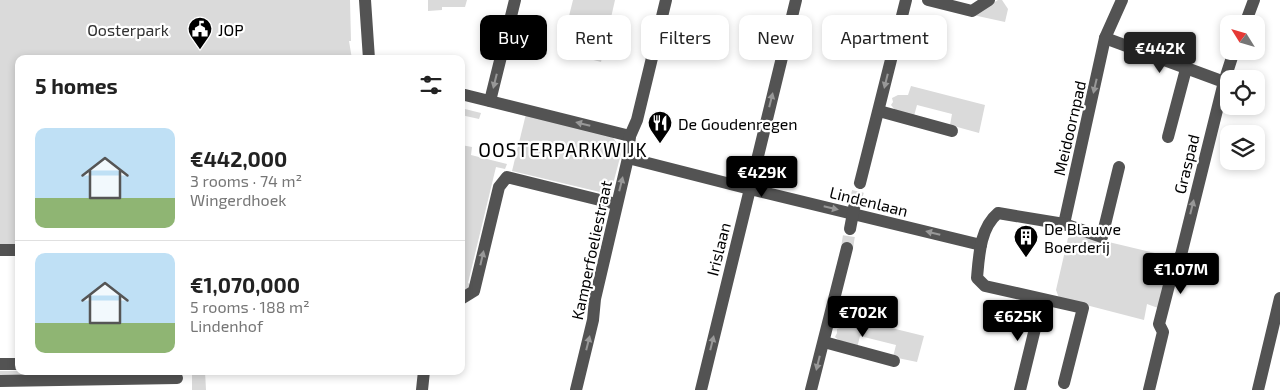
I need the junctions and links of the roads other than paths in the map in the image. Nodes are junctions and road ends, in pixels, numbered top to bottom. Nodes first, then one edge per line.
1 (365, 0) edge
2 (515, 0) edge
3 (666, 0) edge
4 (796, 0) edge
5 (906, 0) edge
6 (928, 0) edge
7 (989, 0) edge
8 (1122, 0) edge
9 (1254, 0) edge
10 (1248, 15) edge
11 (1105, 38) junction
12 (369, 55) edge
13 (1186, 69) junction
14 (1220, 81) edge
15 (465, 95) edge
16 (1220, 98) edge
17 (490, 101) junction
18 (879, 111) junction
19 (952, 131) dead end
20 (630, 136) junction
21 (1168, 137) dead end
22 (628, 158) junction
23 (1119, 167) dead end
24 (860, 183) tunnel mouth
25 (750, 189) junction
26 (616, 204) junction
27 (854, 208) junction
28 (1064, 224) junction
29 (850, 229) tunnel mouth
30 (981, 245) junction
31 (847, 248) tunnel mouth
32 (0, 250) edge
33 (15, 250) edge
34 (465, 297) edge
35 (1280, 298) edge
36 (1042, 300) junction
37 (1278, 319) edge
38 (824, 342) junction
39 (894, 361) dead end
40 (0, 364) edge
41 (15, 364) edge
42 (424, 375) edge
43 (177, 380) edge
44 (0, 381) edge
45 (1064, 384) dead end
46 (422, 390) edge
47 (576, 390) edge
48 (701, 390) edge
49 (811, 390) edge
50 (1020, 390) edge
51 (1149, 390) edge
52 (1258, 390) edge

1 - 12 street
2 -> 17 street
3 - 20 street, Kamperfoeliestraat
25 -> 4 street, Irislaan
5 -> 18 street
6 - 7 street
8 - 11 street, Meidoornpad
9 - 10 street
11 - 13 street
11 -> 28 street, Meidoornpad
13 - 14 street
13 - 21 street
15 - 17 street
51 -> 16 street, Graspad
20 -> 17 street
18 - 19 street
18 - 24 street
20 - 22 street, Kamperfoeliestraat
22 - 25 street, Lindenlaan
26 -> 22 street, Kamperfoeliestraat
23 - 28 street
25 -> 27 street, Lindenlaan
48 -> 25 street, Irislaan
34 -> 26 street
47 -> 26 street, Kamperfoeliestraat
27 - 29 street
30 -> 27 street, Lindenlaan
28 - 30 street
30 - 36 street
31 - 38 street
32 - 33 street
35 - 37 street
36 - 45 street
36 - 50 street
37 - 52 street
38 - 39 street
38 -> 49 street
40 - 41 street
42 - 46 street
43 - 44 street

